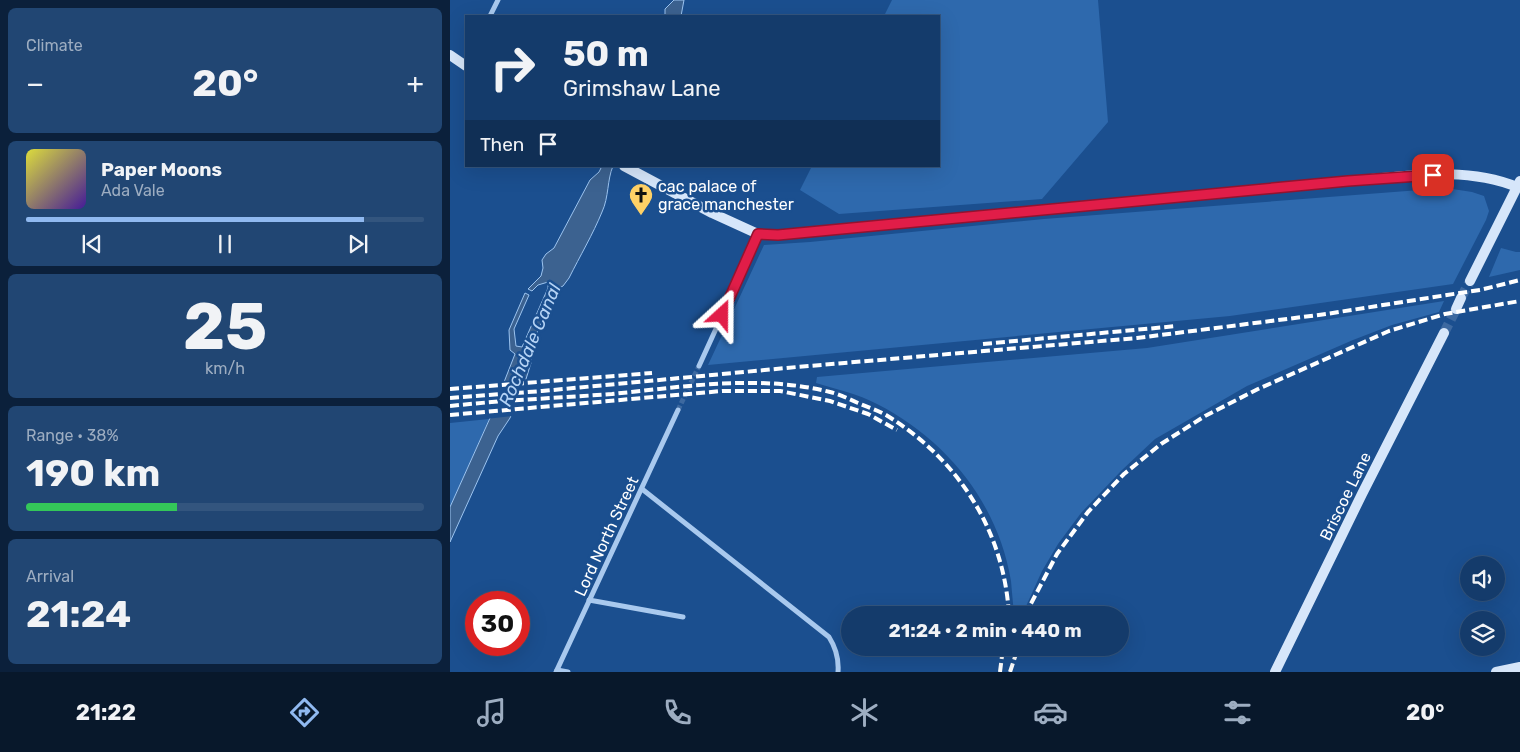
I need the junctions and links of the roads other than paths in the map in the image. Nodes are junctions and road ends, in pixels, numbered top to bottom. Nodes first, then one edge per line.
1 (498, 0) edge
2 (490, 15) edge
3 (450, 56) edge
4 (465, 65) edge
5 (628, 168) edge
6 (1519, 184) edge
7 (758, 234) junction
8 (1470, 281) tunnel mouth
9 (1461, 298) tunnel mouth
10 (1456, 309) tunnel mouth
11 (1444, 334) tunnel mouth
12 (699, 366) tunnel mouth
13 (678, 410) tunnel mouth
14 (642, 489) junction
15 (590, 600) junction
16 (683, 617) dead end
17 (1520, 667) edge
18 (557, 671) edge
19 (568, 672) edge
20 (838, 672) edge
21 (1275, 672) edge
22 (1496, 672) edge

1 - 2 street
3 - 4 street
5 - 7 street
6 - 7 street
6 - 8 street
7 - 12 street
9 - 10 street
11 - 21 street, Briscoe Lane
13 - 14 street, Lord North Street
14 - 15 street, Lord North Street
14 - 20 street
15 - 16 street
15 - 18 street, Lord North Street
17 - 22 street
18 - 19 street

